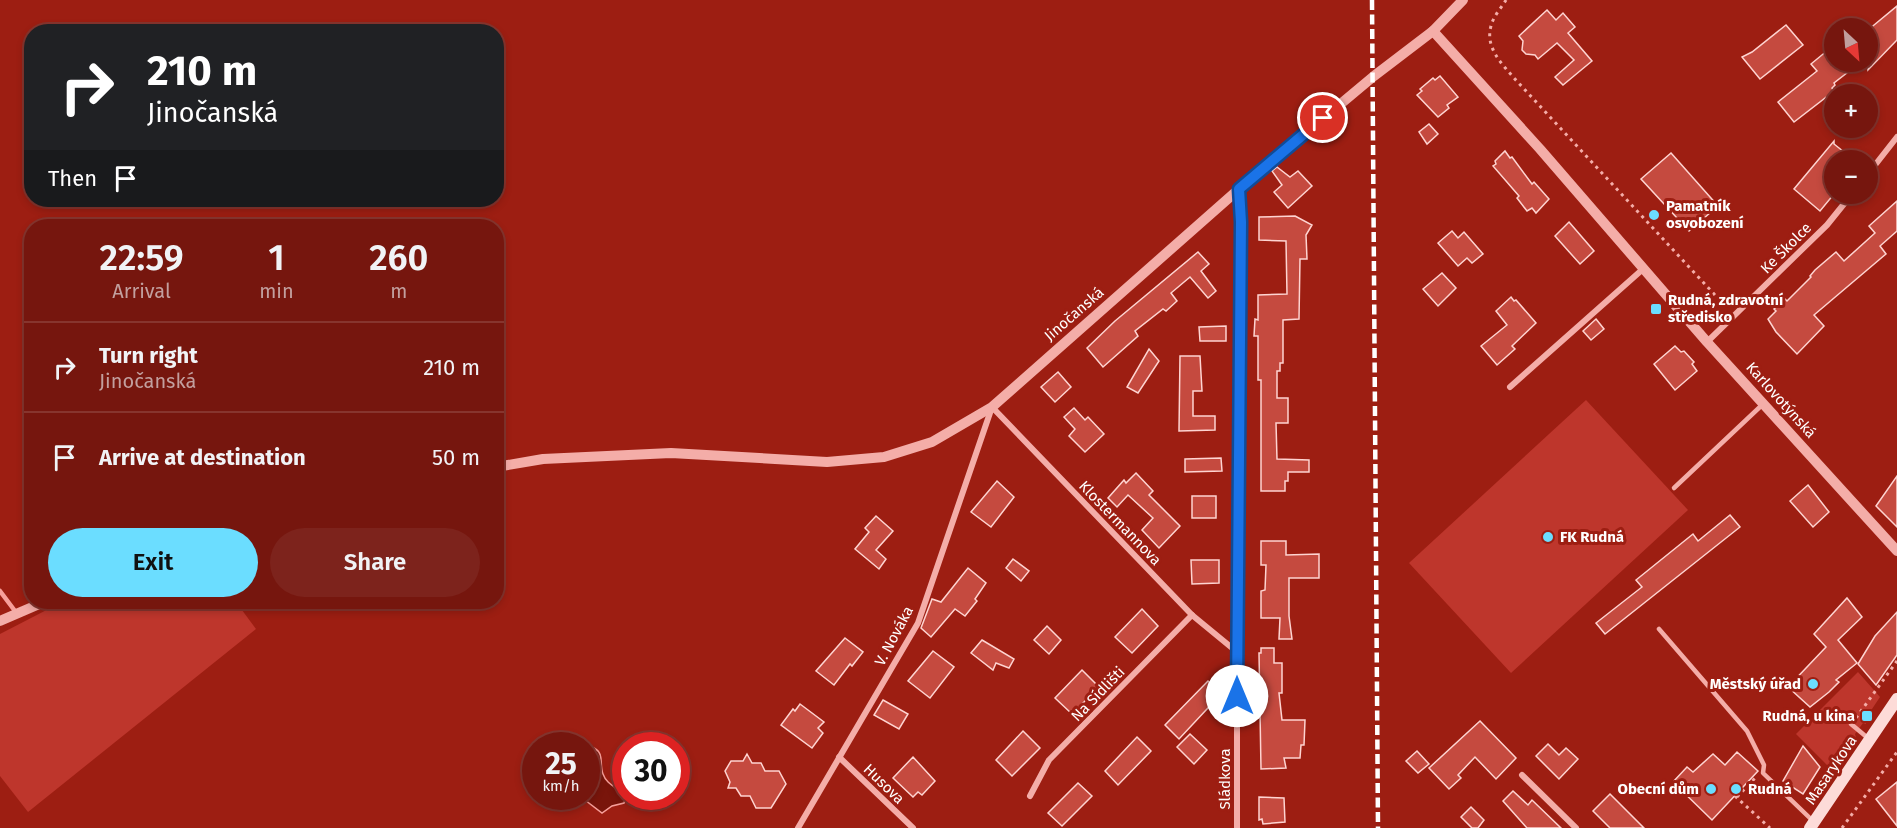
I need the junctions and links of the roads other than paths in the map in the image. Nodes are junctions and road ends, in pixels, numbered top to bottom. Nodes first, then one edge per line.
1 (1463, 0) edge
2 (1433, 31) junction
3 (1897, 137) edge
4 (1878, 161) edge
5 (1239, 189) junction
6 (1844, 204) edge
7 (1643, 269) junction
8 (1707, 342) junction
9 (1510, 387) dead end
10 (1764, 404) junction
11 (992, 407) junction
12 (504, 466) edge
13 (1674, 488) dead end
14 (1897, 551) edge
15 (28, 609) edge
16 (1191, 615) junction
17 (0, 621) edge
18 (1659, 629) dead end
19 (1236, 652) junction
20 (1897, 699) edge
21 (1851, 724) road end
22 (1869, 739) junction
23 (839, 758) junction
24 (1522, 775) dead end
25 (1030, 796) dead end
26 (1812, 825) edge
27 (798, 828) edge
28 (913, 828) edge
29 (1237, 828) edge
30 (1575, 828) edge

1 - 2 street
2 - 5 street, Jinočanská
2 - 7 street, Karlovotýnská
3 - 4 street
5 - 11 street, Jinočanská
5 - 19 street, Sládkova
6 - 8 street, Ke Školce
7 - 8 street, Karlovotýnská
7 - 9 street
8 - 10 street, Karlovotýnská
10 - 13 lane
10 - 14 street, Karlovotýnská
11 - 12 street, Jinočanská
11 - 16 street, Klostermannova
11 - 23 street, V. Nováka
15 - 17 street
16 - 19 street, Klostermannova
16 - 25 street, Na Sídlišti
18 - 26 lane
19 - 29 street, Sládkova
20 - 22 main road, Masarykova
21 - 22 lane
22 - 26 main road, Masarykova
23 - 27 street, V. Nováka
23 - 28 street, Husova
24 - 30 street

